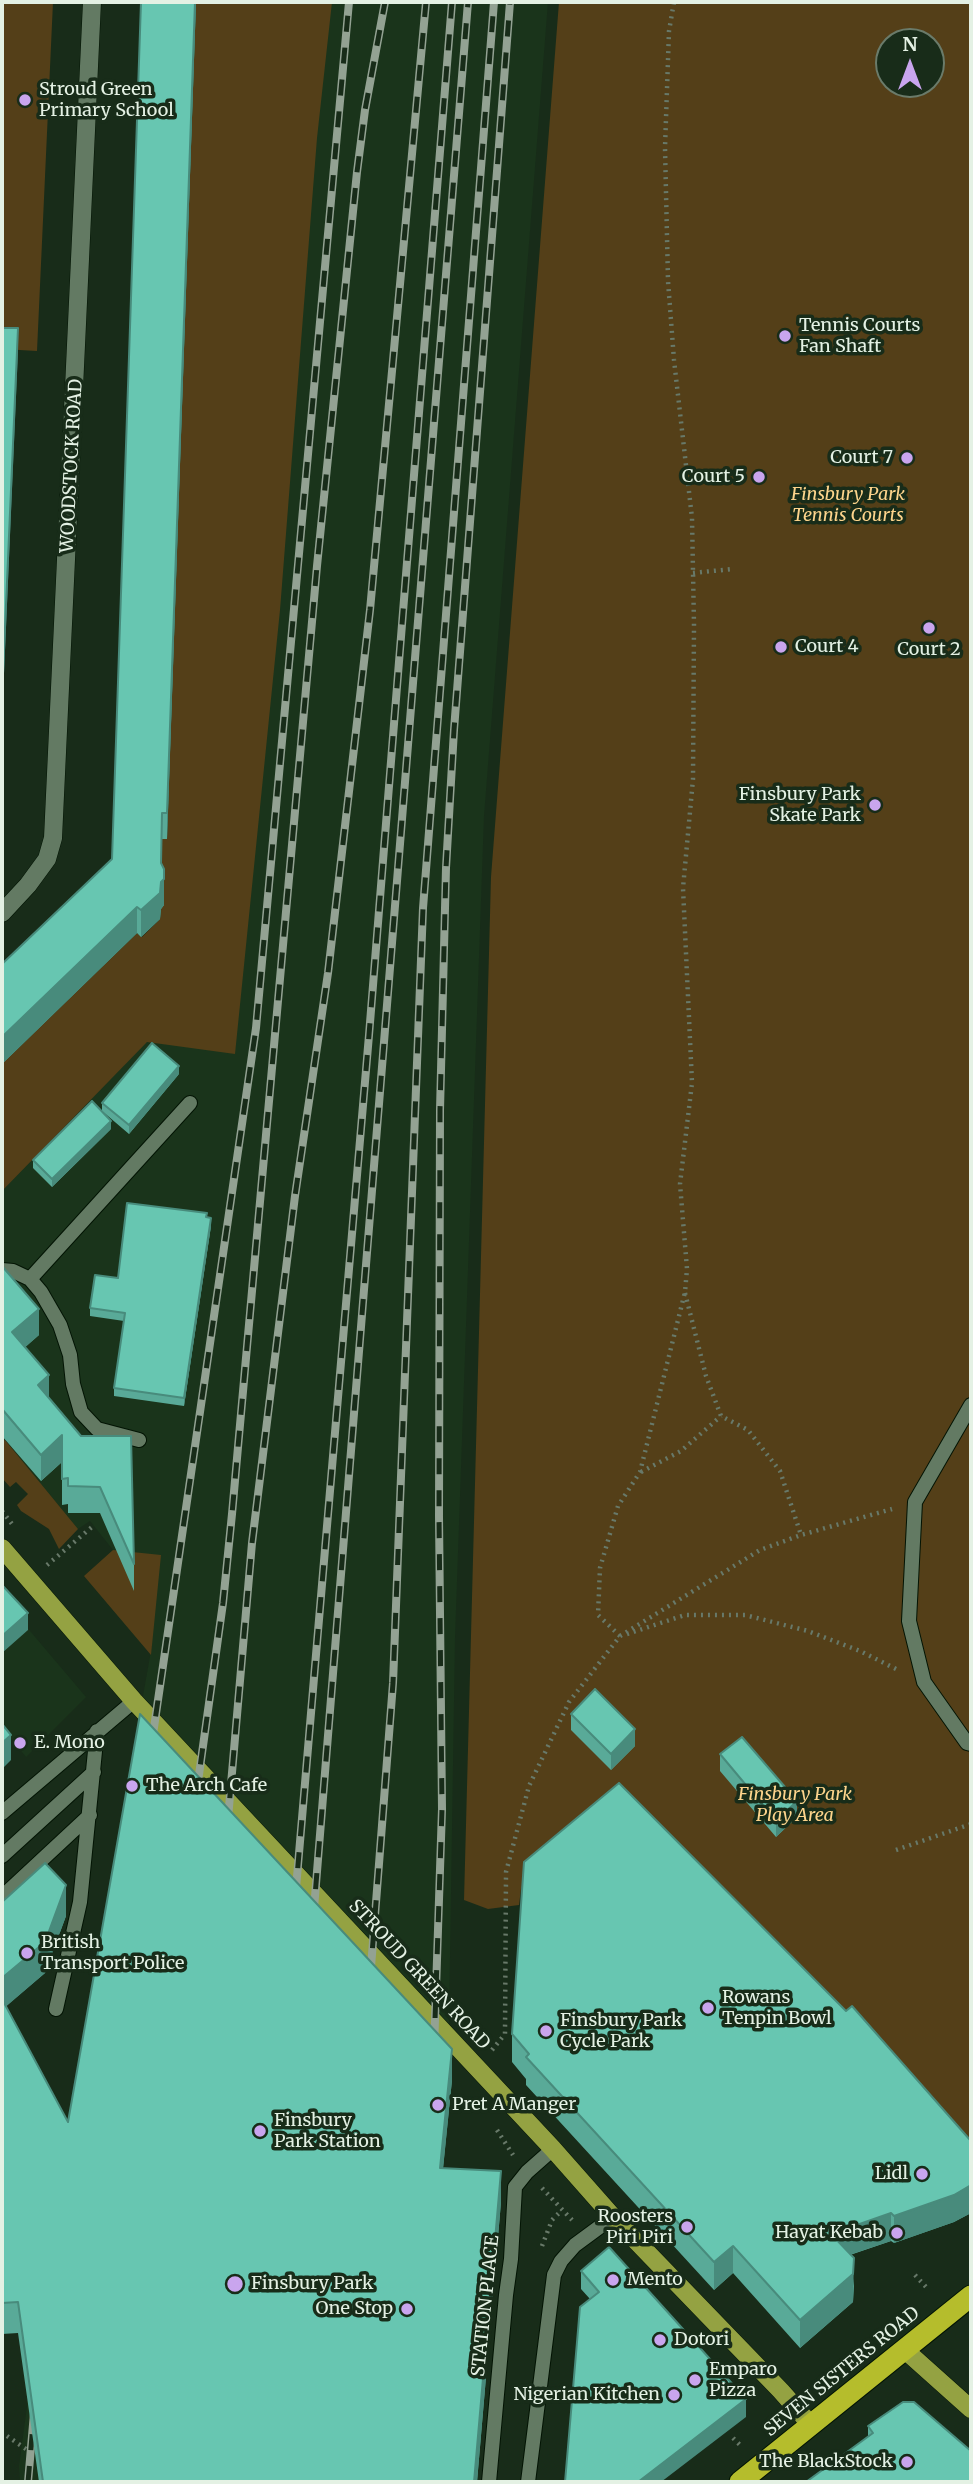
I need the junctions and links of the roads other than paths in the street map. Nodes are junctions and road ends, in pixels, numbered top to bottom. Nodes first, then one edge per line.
1 (92, 2) edge
2 (2, 913) edge
3 (190, 1103) dead end
4 (2, 1270) edge
5 (30, 1279) junction
6 (971, 1405) edge
7 (139, 1440) dead end
8 (2, 1548) edge
9 (134, 1701) junction
10 (97, 1731) junction
11 (971, 1745) edge
12 (94, 1772) junction
13 (2, 1813) edge
14 (90, 1815) junction
15 (2, 1856) edge
16 (2, 1897) edge
17 (56, 2009) dead end
18 (553, 2149) junction
19 (613, 2217) junction
20 (971, 2297) edge
21 (905, 2350) junction
22 (971, 2409) edge
23 (811, 2425) junction
24 (489, 2482) edge
25 (528, 2482) edge
26 (740, 2482) edge

1 - 2 main road, WOODSTOCK ROAD
3 - 5 lane
4 - 5 lane
5 - 7 lane
6 - 11 lane
8 - 9 main road, STROUD GREEN ROAD
9 - 10 lane
9 - 18 main road, STROUD GREEN ROAD
10 - 12 lane
10 - 13 lane
12 - 14 lane
12 - 15 lane
14 - 16 lane
14 - 17 lane
18 - 19 main road, STROUD GREEN ROAD
18 - 24 lane, STATION PLACE
19 - 23 main road, STROUD GREEN ROAD
19 - 25 lane
20 - 21 highway, SEVEN SISTERS ROAD
21 - 22 main road
21 - 23 highway, SEVEN SISTERS ROAD
23 - 26 highway, SEVEN SISTERS ROAD

